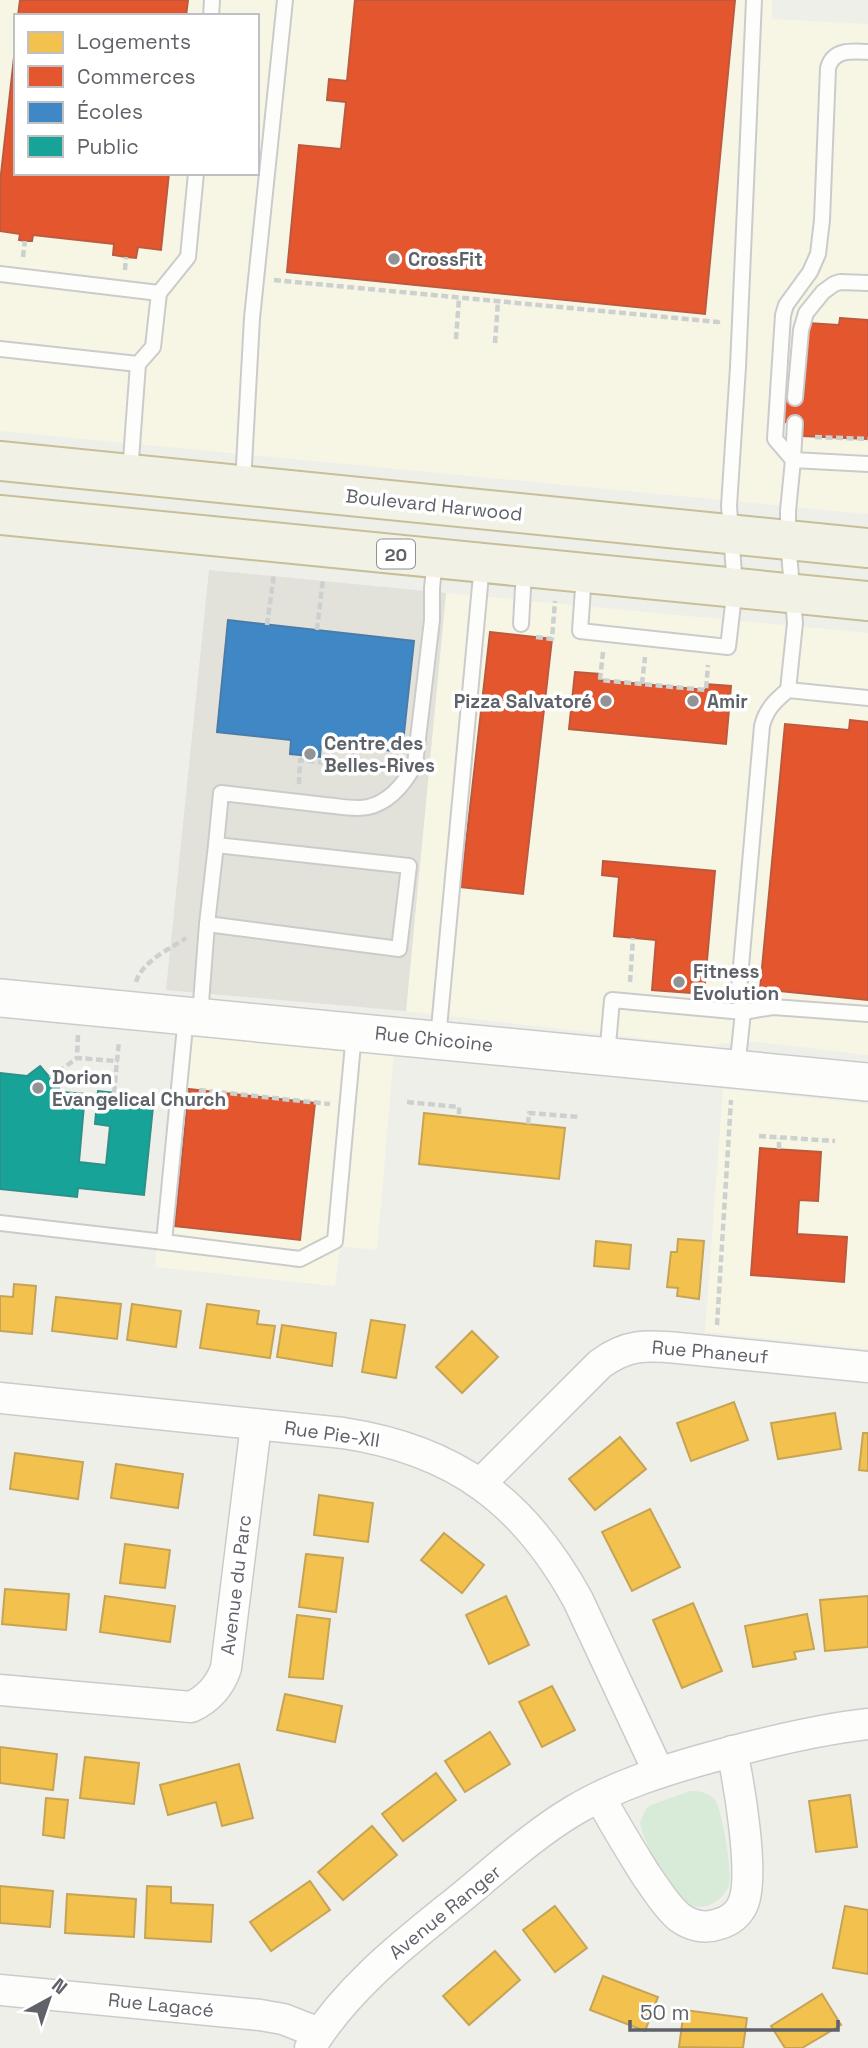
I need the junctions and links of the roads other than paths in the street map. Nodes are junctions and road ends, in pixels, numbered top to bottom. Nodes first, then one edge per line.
1 (285, 0) edge
2 (754, 0) edge
3 (868, 52) edge
4 (196, 175) edge
5 (0, 274) edge
6 (868, 283) edge
7 (159, 293) junction
8 (0, 349) edge
9 (138, 364) junction
10 (795, 398) dead end
11 (795, 423) dead end
12 (793, 460) junction
13 (0, 461) edge
14 (868, 464) edge
15 (130, 474) junction
16 (243, 486) junction
17 (0, 515) edge
18 (733, 535) junction
19 (788, 541) junction
20 (868, 548) edge
21 (435, 558) junction
22 (482, 563) junction
23 (524, 567) junction
24 (584, 573) junction
25 (735, 587) junction
26 (793, 593) junction
27 (868, 601) edge
28 (521, 624) dead end
29 (788, 690) junction
30 (868, 698) edge
31 (216, 845) junction
32 (207, 925) junction
33 (0, 998) edge
34 (743, 1012) junction
35 (868, 1014) edge
36 (193, 1016) junction
37 (354, 1032) junction
38 (438, 1040) junction
39 (607, 1056) junction
40 (734, 1080) junction
41 (868, 1082) edge
42 (0, 1223) edge
43 (164, 1242) junction
44 (868, 1367) edge
45 (0, 1398) edge
46 (256, 1425) junction
47 (480, 1484) junction
48 (0, 1689) edge
49 (868, 1724) edge
50 (732, 1751) junction
51 (659, 1773) junction
52 (600, 1797) junction
53 (0, 1990) edge
54 (314, 2041) edge

1 - 16 lane
2 - 18 lane
3 - 12 lane
4 - 7 lane
5 - 7 lane
6 - 10 lane
7 - 9 lane
8 - 9 lane
9 - 15 lane
11 - 12 lane
12 - 14 lane
12 - 19 lane
13 - 15 highway, Boulevard Harwood
15 - 16 highway, Boulevard Harwood
16 - 18 highway, Boulevard Harwood
17 - 21 highway, 20
18 - 19 highway, Boulevard Harwood
18 - 25 lane
19 - 20 highway, Boulevard Harwood
19 - 26 lane
21 - 22 highway, 20
21 - 31 lane
22 - 23 highway, 20
22 - 38 lane
23 - 24 highway, 20
23 - 28 lane
24 - 25 highway, 20
24 - 25 lane
25 - 26 highway, 20
26 - 27 highway, 20
26 - 29 lane
29 - 30 lane
29 - 34 lane
31 - 32 lane
31 - 32 lane
32 - 36 lane
33 - 36 street, Rue Chicoine
34 - 35 lane
34 - 39 lane
34 - 40 lane
36 - 37 street, Rue Chicoine
36 - 43 lane
37 - 38 street, Rue Chicoine
37 - 43 lane
38 - 39 street, Rue Chicoine
39 - 40 street, Rue Chicoine
40 - 41 street, Rue Chicoine
42 - 43 lane
44 - 47 street, Rue Phaneuf
45 - 46 street, Rue Pie-XII
46 - 47 street, Rue Pie-XII
46 - 48 street, Avenue du Parc
47 - 51 street, Rue Pie-XII
49 - 50 street, Avenue Ranger
50 - 51 street, Avenue Ranger
50 - 52 street
51 - 52 street, Avenue Ranger
52 - 54 street, Avenue Ranger
53 - 54 street, Rue Lagacé

